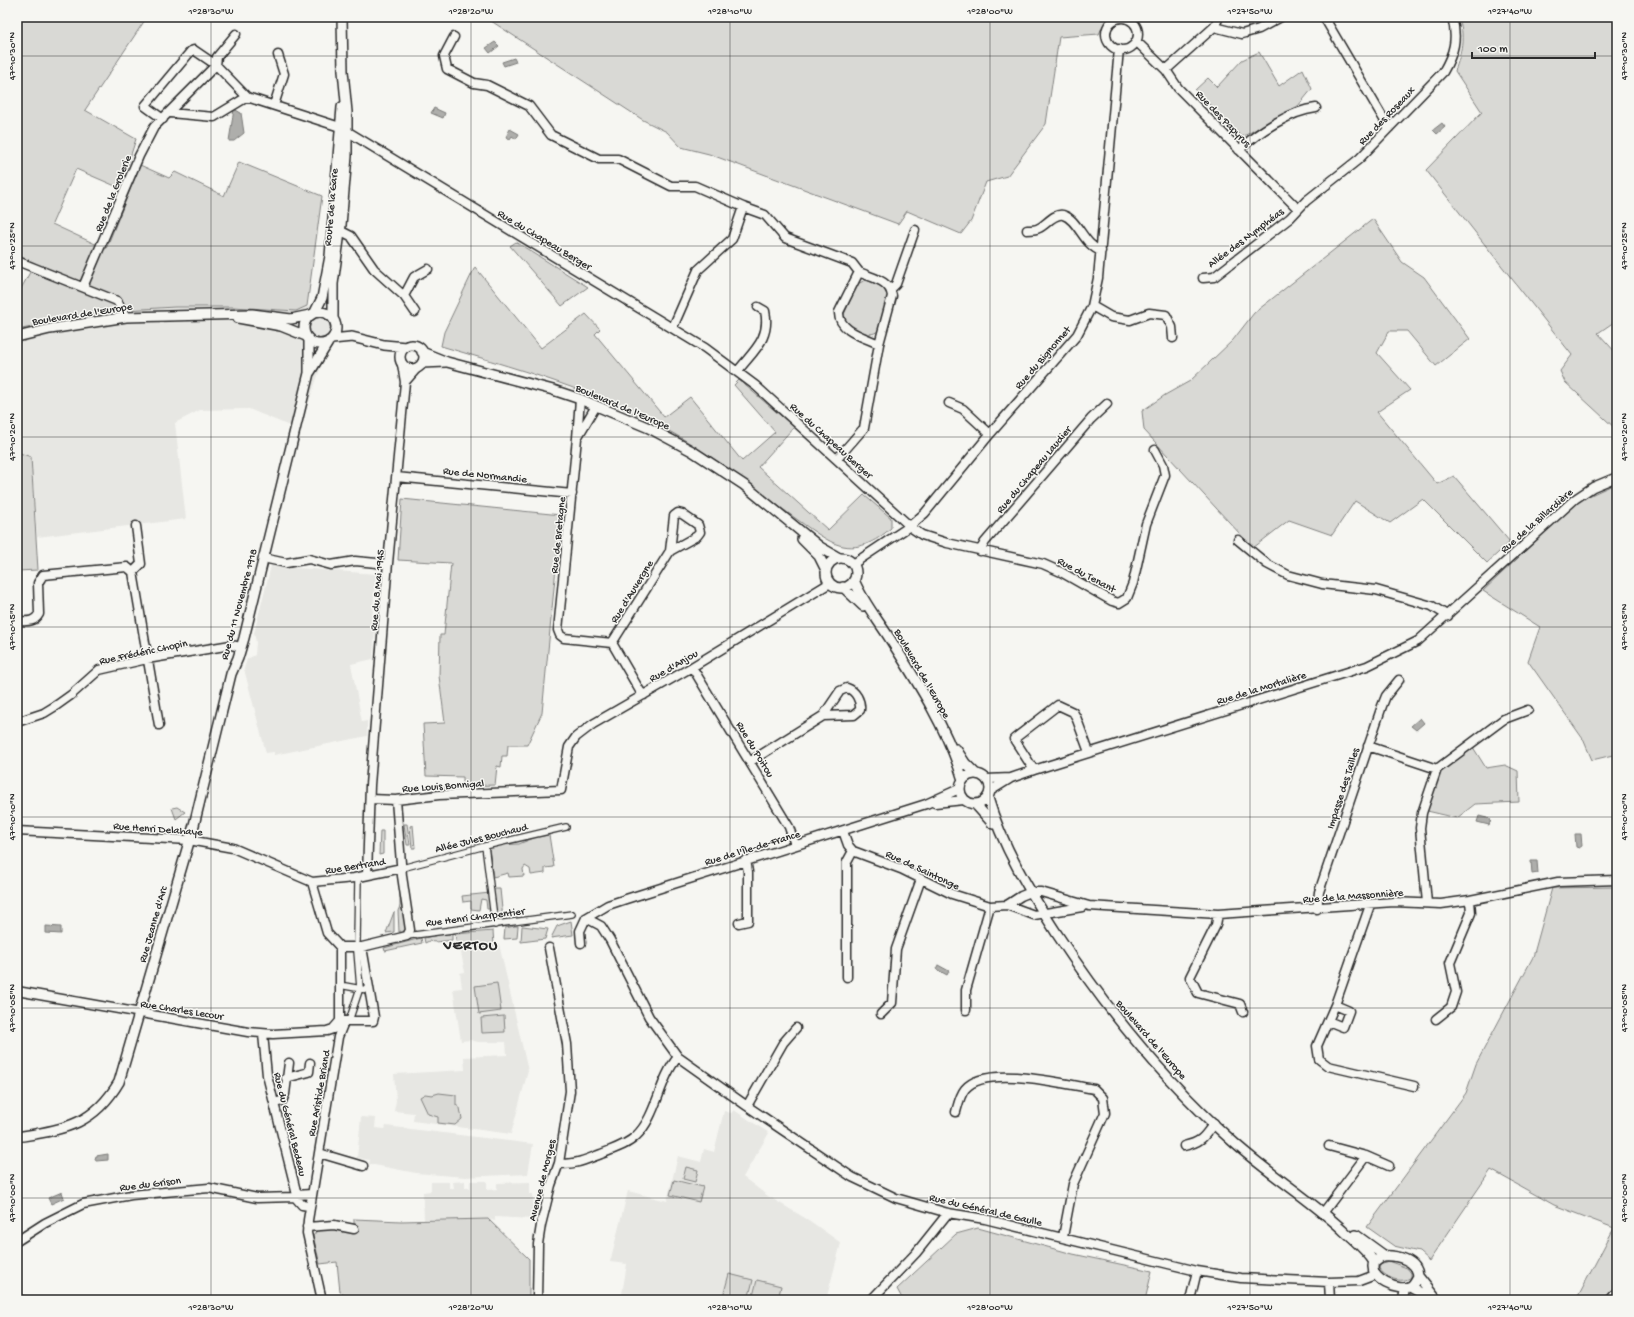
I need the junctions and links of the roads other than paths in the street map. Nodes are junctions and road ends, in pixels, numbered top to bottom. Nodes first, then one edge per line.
1 (342, 17) edge
2 (1218, 17) edge
3 (1281, 17) edge
4 (1324, 17) edge
5 (1452, 17) edge
6 (1126, 18) edge
7 (1214, 27) junction
8 (236, 34) dead end
9 (454, 37) dead end
10 (1136, 41) junction
11 (1119, 49) junction
12 (278, 55) dead end
13 (216, 65) junction
14 (1166, 70) junction
15 (247, 97) junction
16 (274, 105) junction
17 (1316, 108) dead end
18 (170, 113) junction
19 (163, 119) junction
20 (1389, 128) junction
21 (344, 129) junction
22 (1239, 150) junction
23 (743, 207) junction
24 (1298, 209) junction
25 (915, 230) dead end
26 (1027, 230) dead end
27 (341, 231) junction
28 (1101, 251) junction
29 (17, 261) edge
30 (428, 269) dead end
31 (859, 272) junction
32 (1203, 278) dead end
33 (83, 287) junction
34 (891, 289) junction
35 (404, 296) junction
36 (1092, 306) junction
37 (758, 308) dead end
38 (415, 312) dead end
39 (312, 314) junction
40 (223, 315) junction
41 (126, 317) junction
42 (334, 320) junction
43 (673, 327) junction
44 (17, 337) edge
45 (308, 337) junction
46 (352, 337) junction
47 (1173, 338) dead end
48 (330, 340) junction
49 (879, 344) junction
50 (384, 345) junction
51 (406, 346) junction
52 (422, 352) junction
53 (401, 361) junction
54 (447, 362) junction
55 (420, 365) junction
56 (738, 372) junction
57 (309, 373) junction
58 (404, 382) junction
59 (580, 399) junction
60 (949, 403) dead end
61 (1107, 404) dead end
62 (596, 406) junction
63 (990, 434) junction
64 (577, 438) junction
65 (1154, 450) dead end
66 (837, 459) junction
67 (1617, 476) edge
68 (396, 477) junction
69 (572, 494) junction
70 (790, 523) junction
71 (136, 526) dead end
72 (910, 526) junction
73 (1238, 540) dead end
74 (670, 551) junction
75 (980, 551) junction
76 (263, 558) junction
77 (839, 558) junction
78 (388, 564) junction
79 (853, 564) junction
80 (826, 570) junction
81 (133, 572) junction
82 (1493, 573) joint
83 (854, 580) junction
84 (830, 583) junction
85 (844, 587) junction
86 (873, 615) junction
87 (1448, 616) junction
88 (17, 621) edge
89 (612, 644) junction
90 (241, 647) junction
91 (147, 659) junction
92 (692, 667) junction
93 (1399, 680) dead end
94 (644, 695) junction
95 (1528, 710) dead end
96 (824, 716) junction
97 (17, 722) edge
98 (159, 726) dead end
99 (950, 744) junction
100 (1368, 746) junction
101 (1089, 752) junction
102 (751, 761) junction
103 (1437, 768) junction
104 (1034, 770) junction
105 (976, 774) junction
106 (986, 778) junction
107 (1011, 778) junction
108 (961, 784) junction
109 (561, 790) joint
110 (989, 794) junction
111 (370, 799) junction
112 (396, 800) junction
113 (964, 800) junction
114 (926, 804) junction
115 (976, 805) junction
116 (566, 827) dead end
117 (17, 831) edge
118 (843, 831) junction
119 (999, 831) junction
120 (189, 840) junction
121 (795, 845) junction
122 (485, 846) junction
123 (853, 851) junction
124 (746, 860) junction
125 (402, 868) junction
126 (367, 875) junction
127 (358, 879) dead end
128 (921, 879) junction
129 (1617, 880) edge
130 (312, 882) junction
131 (1031, 892) junction
132 (1470, 900) junction
133 (1427, 903) junction
134 (1369, 904) junction
135 (1007, 905) junction
136 (990, 906) junction
137 (1088, 906) junction
138 (1317, 908) junction
139 (572, 914) dead end
140 (1044, 914) junction
141 (1218, 914) junction
142 (586, 918) junction
143 (739, 924) dead end
144 (495, 925) junction
145 (407, 936) junction
146 (581, 943) dead end
147 (340, 948) junction
148 (549, 948) dead end
149 (359, 950) junction
150 (847, 977) dead end
151 (345, 986) dead end
152 (360, 988) junction
153 (367, 990) dead end
154 (17, 991) edge
155 (1335, 1005) junction
156 (966, 1010) dead end
157 (1243, 1012) dead end
158 (139, 1014) junction
159 (880, 1014) dead end
160 (1436, 1019) dead end
161 (345, 1021) junction
162 (1328, 1021) junction
163 (796, 1028) dead end
164 (333, 1029) junction
165 (263, 1034) junction
166 (338, 1037) junction
167 (678, 1057) junction
168 (289, 1063) dead end
169 (310, 1063) dead end
170 (286, 1078) junction
171 (1414, 1086) dead end
172 (274, 1103) junction
173 (747, 1106) junction
174 (956, 1112) dead end
175 (1214, 1123) junction
176 (17, 1137) edge
177 (1184, 1146) dead end
178 (1329, 1146) dead end
179 (319, 1153) junction
180 (1366, 1156) junction
181 (559, 1163) junction
182 (363, 1166) dead end
183 (1389, 1166) dead end
184 (311, 1194) junction
185 (296, 1196) junction
186 (309, 1206) junction
187 (948, 1213) junction
188 (1323, 1213) junction
189 (1335, 1222) junction
190 (307, 1230) junction
191 (354, 1230) dead end
192 (1063, 1237) junction
193 (17, 1241) edge
194 (1386, 1256) junction
195 (1374, 1262) junction
196 (1197, 1271) junction
197 (1375, 1275) junction
198 (1418, 1276) junction
199 (1330, 1282) junction
200 (1407, 1288) junction
201 (17, 1299) edge
202 (21, 1300) edge
203 (322, 1300) edge
204 (537, 1300) edge
205 (871, 1300) edge
206 (1190, 1300) edge
207 (1330, 1300) edge
208 (1403, 1300) edge
209 (1435, 1300) edge

1 - 21 street, Route de la Gare
2 - 7 street
3 - 7 street
4 - 20 street
5 - 20 street, Rue des Roseaux
6 - 10 street
6 - 11 street
7 - 14 street
8 - 13 street, Rue de la Grolerie
9 - 23 street
10 - 11 street
10 - 14 street, Rue des Papyrus
11 - 28 street, Rue du Bignonnet
12 - 16 street
13 - 15 street
13 - 18 street, Rue de la Grolerie
13 - 19 street
14 - 22 street, Rue des Papyrus
15 - 16 street
15 - 18 street
16 - 21 street
17 - 22 street
18 - 19 street, Rue de la Grolerie
19 - 33 street, Rue de la Grolerie
20 - 24 street, Rue des Roseaux
21 - 27 street, Route de la Gare
21 - 39 street, Route de la Gare
21 - 43 street, Rue du Chapeau Berger
22 - 24 street, Rue des Papyrus
23 - 31 street
23 - 43 street
24 - 32 street, Allée des Nymphéas
25 - 34 street
26 - 28 street
27 - 35 street
27 - 42 street, Route de la Gare
28 - 36 street, Rue du Bignonnet
29 - 33 street
30 - 35 street
31 - 34 street
31 - 49 street
33 - 41 street
34 - 49 street
35 - 38 street
36 - 47 street
36 - 63 street, Rue du Bignonnet
37 - 56 street
39 - 40 street, Boulevard de l'Europe
39 - 42 street
39 - 45 street
40 - 41 street, Boulevard de l'Europe
40 - 45 street, Boulevard de l'Europe
41 - 44 street, Boulevard de l'Europe
42 - 46 street
42 - 48 street
43 - 56 street, Rue du Chapeau Berger
45 - 48 street
45 - 57 street, Rue du 11 Novembre 1918
46 - 48 street
46 - 50 street
48 - 57 street, Rue du 11 Novembre 1918
49 - 66 street
50 - 51 street
50 - 53 street
51 - 52 street
51 - 53 street
52 - 54 street, Boulevard de l'Europe
52 - 55 street
53 - 55 street
53 - 58 street, Rue du 8 Mai 1945
54 - 55 street, Boulevard de l'Europe
54 - 59 street, Boulevard de l'Europe
55 - 58 street
56 - 66 street, Rue du Chapeau Berger
57 - 76 street, Rue du 11 Novembre 1918
58 - 68 street, Rue du 8 Mai 1945
59 - 62 street, Boulevard de l'Europe
59 - 64 street, Rue de Bretagne
60 - 63 street
61 - 75 street, Rue du Chapeau Laudier
62 - 64 street, Rue de Bretagne
62 - 70 street, Boulevard de l'Europe
63 - 72 street, Rue du Bignonnet
64 - 69 street, Rue de Bretagne
65 - 75 street, Rue du Tenant
66 - 72 street, Rue du Chapeau Berger
67 - 82 street, Rue de la Billardière
68 - 69 street, Rue de Normandie
68 - 78 street, Rue du 8 Mai 1945
69 - 89 street, Rue de Bretagne
70 - 77 street, Boulevard de l'Europe
70 - 80 street, Boulevard de l'Europe
71 - 81 street
72 - 75 street, Rue du Tenant
72 - 79 street, Rue du Bignonnet
73 - 87 street
74 - 74 street, Rue d'Auvergne
74 - 89 street, Rue d'Auvergne
76 - 78 street
76 - 90 street, Rue du 11 Novembre 1918
77 - 79 street
77 - 80 street
78 - 111 street, Rue du 8 Mai 1945
79 - 83 street
80 - 84 street
81 - 88 street
81 - 91 street
82 - 87 street, Rue de la Mortalière
83 - 85 street
83 - 86 street, Boulevard de l'Europe
84 - 85 street
84 - 92 street, Rue d'Anjou
85 - 86 street, Boulevard de l'Europe
86 - 99 street, Boulevard de l'Europe
87 - 101 street, Rue de la Mortalière
89 - 94 street
90 - 91 street, Rue Frédéric Chopin
90 - 120 street, Rue du 11 Novembre 1918
91 - 97 street, Rue Frédéric Chopin
91 - 98 street
92 - 94 street, Rue d'Anjou
92 - 102 street, Rue du Poitou
93 - 100 street, Impasse des Tailles
94 - 109 street, Rue d'Anjou
95 - 103 street
96 - 96 street
96 - 102 street
99 - 105 street, Boulevard de l'Europe
99 - 108 street, Boulevard de l'Europe
100 - 103 street
100 - 138 street, Impasse des Tailles
101 - 104 street, Rue de la Mortalière
101 - 104 street
102 - 121 street, Rue du Poitou
103 - 133 street
104 - 107 street, Rue de la Mortalière
105 - 106 street
105 - 108 street
106 - 107 street, Rue de la Mortalière
106 - 110 street
107 - 110 street, Rue de la Mortalière
108 - 113 street
108 - 114 street, Rue de l'Île-de-France
109 - 112 street, Rue Louis Bonnigal
110 - 115 street
110 - 119 street, Boulevard de l'Europe
111 - 112 street
111 - 126 street, Rue du 8 Mai 1945
112 - 125 street, Rue Louis Bonnigal
113 - 114 street, Rue de l'Île-de-France
113 - 115 street
114 - 118 street, Rue de l'Île-de-France
115 - 119 street, Boulevard de l'Europe
116 - 122 street, Allée Jules Bouchaud
117 - 120 street, Rue Henri Delahaye
118 - 121 street, Rue de l'Île-de-France
118 - 123 street
119 - 131 street, Boulevard de l'Europe
120 - 130 street, Rue Henri Delahaye
120 - 158 street, Rue Jeanne d'Arc
121 - 124 street, Rue de l'Île-de-France
122 - 125 street, Allée Jules Bouchaud
122 - 144 street
123 - 128 street, Rue de Saintonge
123 - 150 street
124 - 142 street, Rue de l'Île-de-France
124 - 143 street
125 - 126 street, Rue Bertrand
125 - 145 street, Rue Louis Bonnigal
126 - 130 street, Rue Bertrand
127 - 149 street
128 - 136 street, Rue de Saintonge
128 - 159 street
129 - 132 street, Rue de la Massonnière
130 - 147 street
131 - 135 street, Rue de Saintonge
131 - 137 street, Rue de la Massonnière
131 - 140 street, Boulevard de l'Europe
132 - 133 street, Rue de la Massonnière
132 - 160 street
133 - 134 street, Rue de la Massonnière
134 - 138 street, Rue de la Massonnière
134 - 155 street
135 - 136 street, Rue de Saintonge
135 - 140 street, Rue de Saintonge
136 - 156 street
137 - 140 street, Rue de la Massonnière
137 - 141 street, Rue de la Massonnière
138 - 141 street, Rue de la Massonnière
139 - 144 street, Rue Henri Charpentier
140 - 175 street, Boulevard de l'Europe
141 - 157 street
142 - 146 street
142 - 167 street, Rue du Général de Gaulle
144 - 145 street, Rue Henri Charpentier
145 - 149 street, Rue Henri Charpentier
147 - 149 street, Rue Henri Charpentier
147 - 161 street
148 - 181 street, Avenue de Morges
149 - 152 street
149 - 161 street
151 - 152 street
152 - 153 street
152 - 161 street
154 - 158 street, Rue Charles Lecour
155 - 162 street
155 - 162 street
158 - 165 street, Rue Charles Lecour
158 - 176 street, Rue Jeanne d'Arc
161 - 164 street
161 - 166 street, Rue Aristide Briand
162 - 171 street
163 - 173 street
164 - 165 street, Rue Charles Lecour
164 - 166 street, Rue Aristide Briand
165 - 172 street, Rue du Général Bedeau
166 - 179 street, Rue Aristide Briand
167 - 173 street, Rue du Général de Gaulle
167 - 181 street
168 - 170 street
169 - 170 street
170 - 172 street
172 - 185 street, Rue du Général Bedeau
173 - 187 street, Rue du Général de Gaulle
174 - 192 street
175 - 177 street
175 - 188 street, Boulevard de l'Europe
178 - 180 street
179 - 182 street, Rue Aristide Briand
179 - 184 street, Rue Aristide Briand
180 - 183 street
180 - 188 street
181 - 204 street, Avenue de Morges
184 - 185 street, Rue du Grison
184 - 186 street, Rue Aristide Briand
185 - 186 street
185 - 193 street, Rue du Grison
186 - 190 street, Rue Aristide Briand
187 - 192 street, Rue du Général de Gaulle
187 - 205 street
188 - 189 street, Boulevard de l'Europe
189 - 194 street, Boulevard de l'Europe
189 - 195 street, Boulevard de l'Europe
190 - 191 street
190 - 203 street, Rue Aristide Briand
192 - 196 street, Rue du Général de Gaulle
194 - 195 street
194 - 198 street
195 - 197 street
196 - 199 street, Rue du Général de Gaulle
196 - 206 street
197 - 199 street, Rue du Général de Gaulle
197 - 200 street
198 - 200 street
198 - 209 street
199 - 207 street
200 - 208 street
200 - 209 street
201 - 202 street

